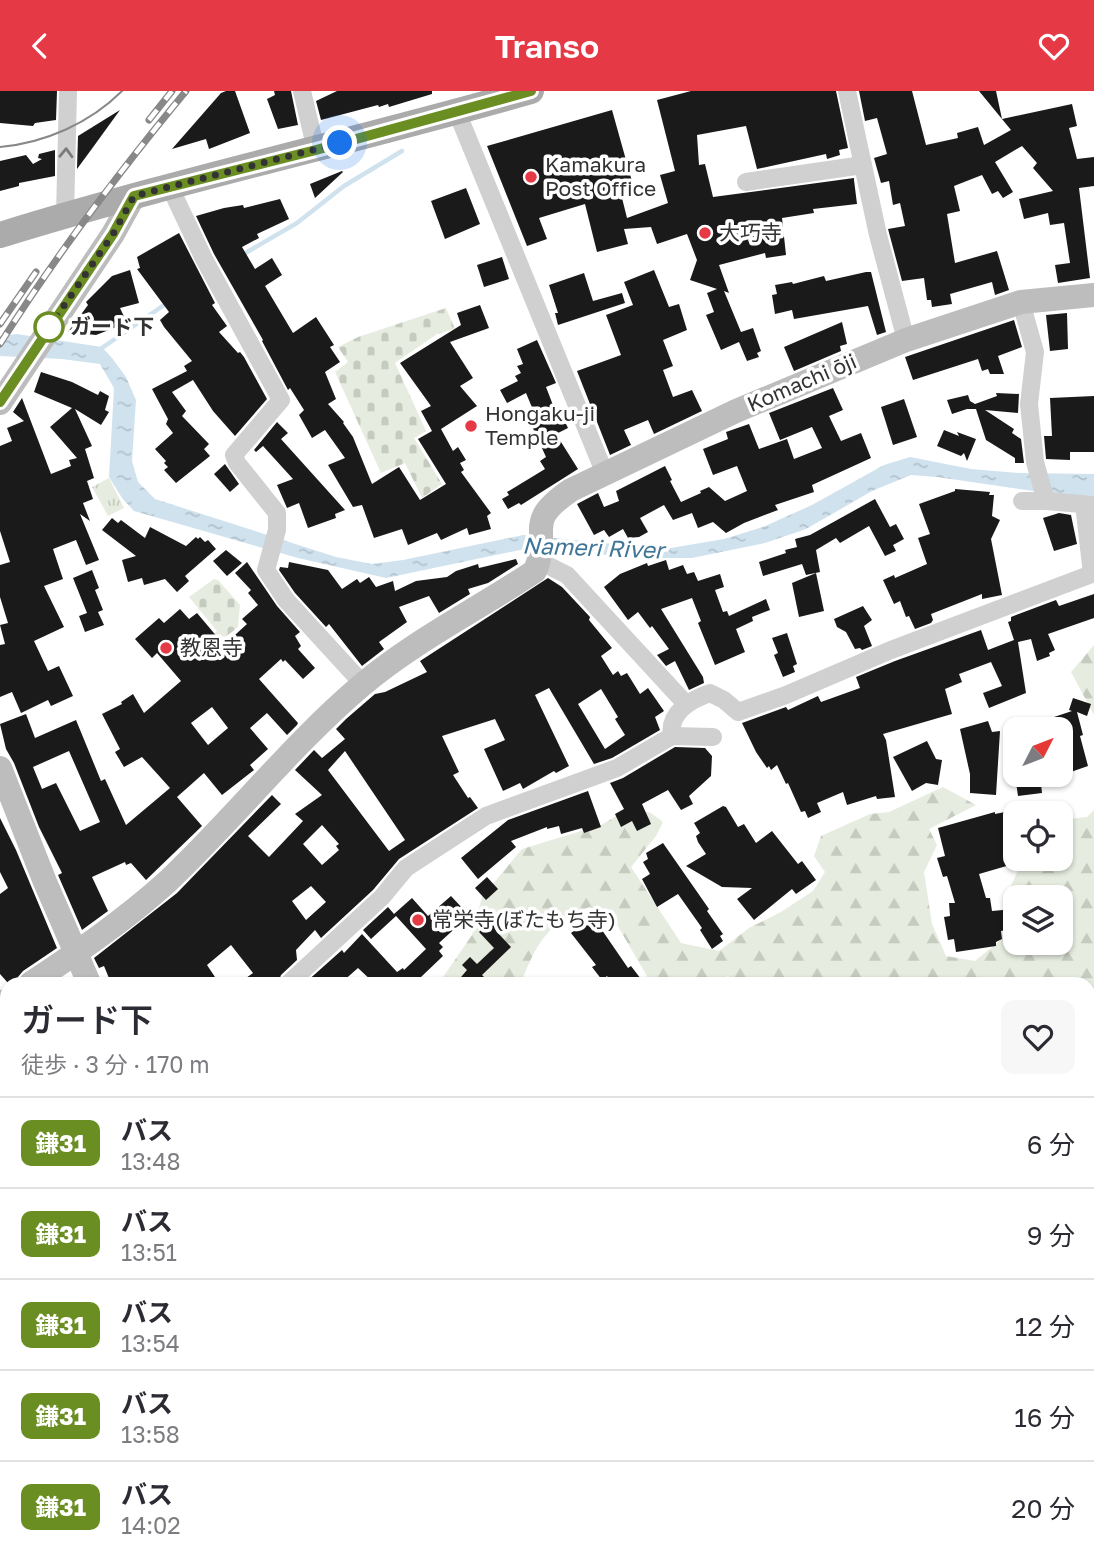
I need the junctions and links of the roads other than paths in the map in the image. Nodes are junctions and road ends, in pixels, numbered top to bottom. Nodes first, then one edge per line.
1 (68, 91) edge
2 (302, 91) edge
3 (531, 91) edge
4 (847, 91) edge
5 (457, 112) junction
6 (316, 150) junction
7 (863, 165) junction
8 (746, 182) dead end
9 (170, 187) junction
10 (134, 196) junction
11 (65, 215) junction
12 (0, 235) edge
13 (1094, 295) edge
14 (1021, 302) junction
15 (906, 340) junction
16 (0, 403) edge
17 (605, 474) junction
18 (1022, 501) dead end
19 (1046, 501) junction
20 (1089, 505) edge
21 (540, 547) junction
22 (363, 684) junction
23 (686, 704) junction
24 (672, 736) junction
25 (713, 737) dead end
26 (0, 768) edge
27 (76, 953) junction
28 (40, 977) edge
29 (86, 977) edge
30 (295, 977) edge

11 -> 1 street
2 - 6 street
3 - 5 main road
4 - 7 street
5 - 6 main road
5 - 17 street
6 - 9 main road
7 - 8 street
7 - 15 street
9 - 10 main road
9 - 22 street
10 - 11 main road
10 - 16 street
11 - 12 main road
13 - 14 street, Komachi ōji
14 - 15 street, Komachi ōji
14 - 19 street
15 - 17 street, Komachi ōji
17 - 21 street, Komachi ōji
18 - 19 street
19 - 20 street
20 - 23 street
21 - 22 street, Komachi ōji
21 - 23 street
22 - 27 street, Komachi ōji
23 - 24 street
24 - 25 street
24 - 30 street
26 - 27 street
27 - 28 street, Komachi ōji
27 - 29 street

